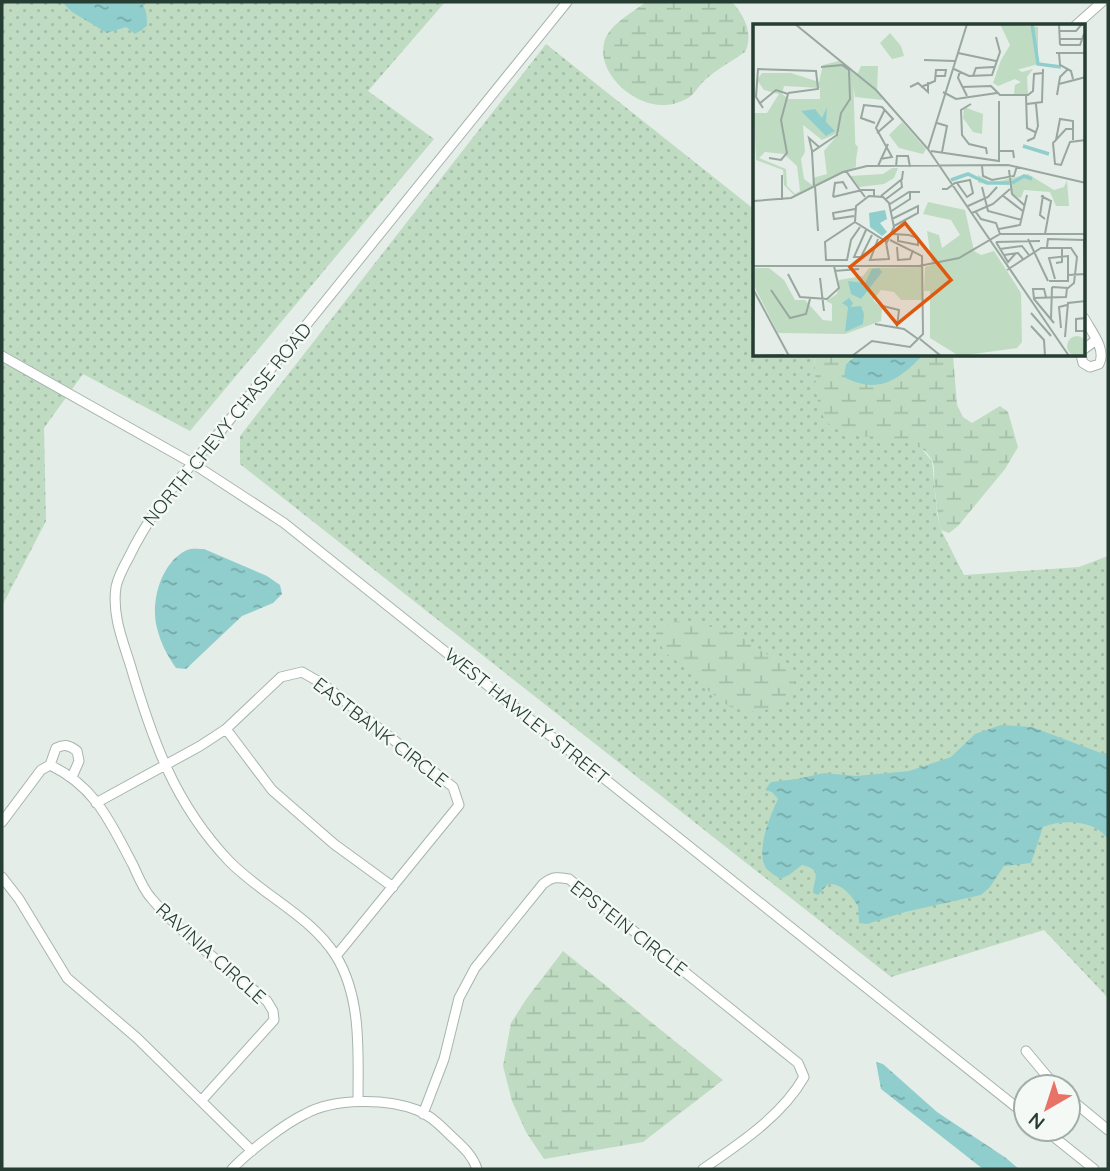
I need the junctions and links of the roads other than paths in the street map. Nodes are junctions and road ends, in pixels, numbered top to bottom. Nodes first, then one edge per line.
1 (567, 2) edge
2 (1102, 2) edge
3 (1077, 24) edge
4 (1086, 322) edge
5 (1096, 340) junction
6 (1086, 348) edge
7 (2, 356) edge
8 (1082, 357) edge
9 (192, 463) junction
10 (226, 729) junction
11 (50, 765) junction
12 (164, 765) junction
13 (72, 777) junction
14 (96, 803) junction
15 (2, 822) edge
16 (2, 877) edge
17 (393, 887) junction
18 (336, 956) junction
19 (1026, 1051) dead end
20 (1044, 1073) edge
21 (201, 1101) junction
22 (358, 1101) junction
23 (1012, 1104) edge
24 (1082, 1109) edge
25 (423, 1114) junction
26 (1108, 1130) edge
27 (1062, 1143) edge
28 (252, 1151) junction
29 (232, 1169) edge
30 (477, 1169) edge
31 (703, 1169) edge
32 (1094, 1169) edge

1 - 9 street, NORTH CHEVY CHASE ROAD
2 - 3 street
4 - 5 street
5 - 6 street
5 - 8 street
7 - 9 street, WEST HAWLEY STREET
9 - 12 street, NORTH CHEVY CHASE ROAD
9 - 23 street, WEST HAWLEY STREET
10 - 12 street, EASTBANK CIRCLE
10 - 17 street
10 - 17 street, EASTBANK CIRCLE
11 - 13 street, RAVINIA CIRCLE
11 - 13 street
11 - 15 street
12 - 14 street, EASTBANK CIRCLE
12 - 18 street, NORTH CHEVY CHASE ROAD
13 - 14 street, RAVINIA CIRCLE
14 - 21 street, RAVINIA CIRCLE
16 - 21 street
17 - 18 street, EASTBANK CIRCLE
18 - 22 street, NORTH CHEVY CHASE ROAD
19 - 20 street
21 - 28 street
22 - 25 street
22 - 28 street
24 - 26 street
25 - 30 street
25 - 31 street, EPSTEIN CIRCLE
27 - 32 street
28 - 29 street

